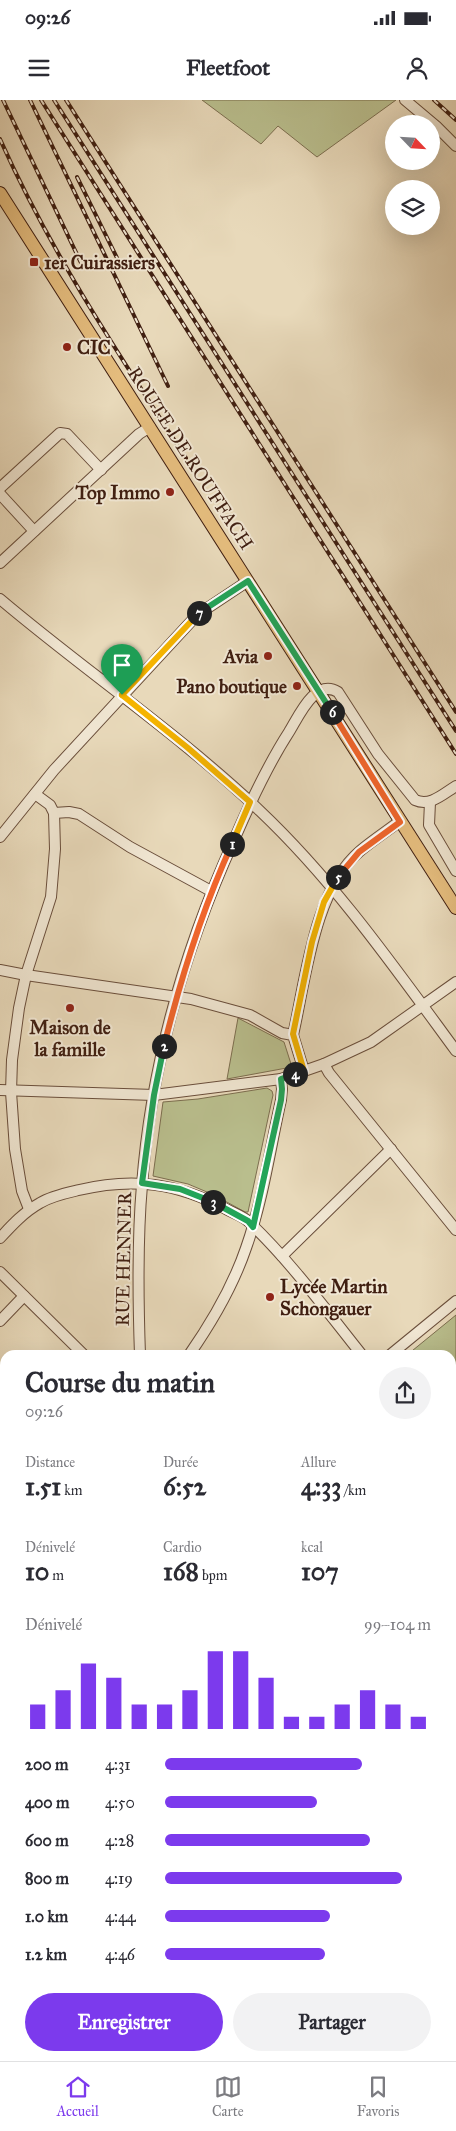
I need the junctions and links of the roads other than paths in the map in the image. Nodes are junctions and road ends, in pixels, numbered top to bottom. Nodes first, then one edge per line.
1 (405, 100) edge
2 (456, 146) edge
3 (0, 193) edge
4 (150, 427) junction
5 (101, 470) junction
6 (0, 488) edge
7 (0, 494) edge
8 (34, 531) junction
9 (0, 563) edge
10 (248, 581) junction
11 (0, 599) edge
12 (319, 692) junction
13 (122, 695) junction
14 (455, 786) edge
15 (35, 794) junction
16 (250, 802) junction
17 (430, 802) junction
18 (54, 814) junction
19 (400, 822) junction
20 (0, 837) edge
21 (456, 871) edge
22 (332, 888) junction
23 (211, 891) junction
24 (456, 908) edge
25 (0, 970) edge
26 (26, 975) junction
27 (456, 982) edge
28 (177, 997) junction
29 (423, 1006) junction
30 (293, 1034) junction
31 (456, 1051) edge
32 (324, 1064) junction
33 (304, 1071) junction
34 (281, 1079) junction
35 (5, 1091) edge
36 (154, 1095) junction
37 (391, 1149) junction
38 (142, 1183) junction
39 (29, 1210) junction
40 (253, 1227) junction
41 (456, 1230) edge
42 (0, 1238) edge
43 (282, 1256) junction
44 (0, 1272) edge
45 (24, 1296) junction
46 (456, 1301) edge
47 (0, 1321) edge
48 (79, 1350) edge
49 (140, 1350) edge
50 (192, 1350) edge
51 (358, 1350) edge
52 (396, 1350) edge

1 - 2 street
3 - 4 main road, ROUTE DE ROUFFACH
4 - 5 street
4 - 10 main road, ROUTE DE ROUFFACH
5 - 6 street
5 - 8 street
7 - 8 street
8 - 9 street
10 - 12 main road, ROUTE DE ROUFFACH
10 - 13 street
11 - 13 street
12 - 16 street, RUE HENNER
12 - 17 street
12 - 19 main road, ROUTE DE ROUFFACH
13 - 15 street
13 - 16 street
14 - 17 street
15 - 18 street
15 - 20 street
16 - 22 street
16 - 23 street, RUE HENNER
17 - 21 street
18 - 23 street
18 - 26 street
19 - 22 street
19 - 24 main road, ROUTE DE ROUFFACH
22 - 29 street
22 - 30 street
23 - 28 street, RUE HENNER
25 - 26 street
26 - 28 street
26 - 35 street
27 - 29 street
28 - 30 street
28 - 36 street, RUE HENNER
29 - 31 street
29 - 32 street
30 - 33 street
32 - 33 street
32 - 37 street
33 - 34 street
34 - 36 street
34 - 40 street
35 - 36 street
35 - 39 street
36 - 38 street, RUE HENNER
37 - 41 street
37 - 43 street
38 - 39 street
38 - 40 street
38 - 49 street, RUE HENNER
39 - 42 street
40 - 43 street
40 - 50 street
43 - 51 street
44 - 45 street
45 - 47 street
45 - 48 street
46 - 52 street

